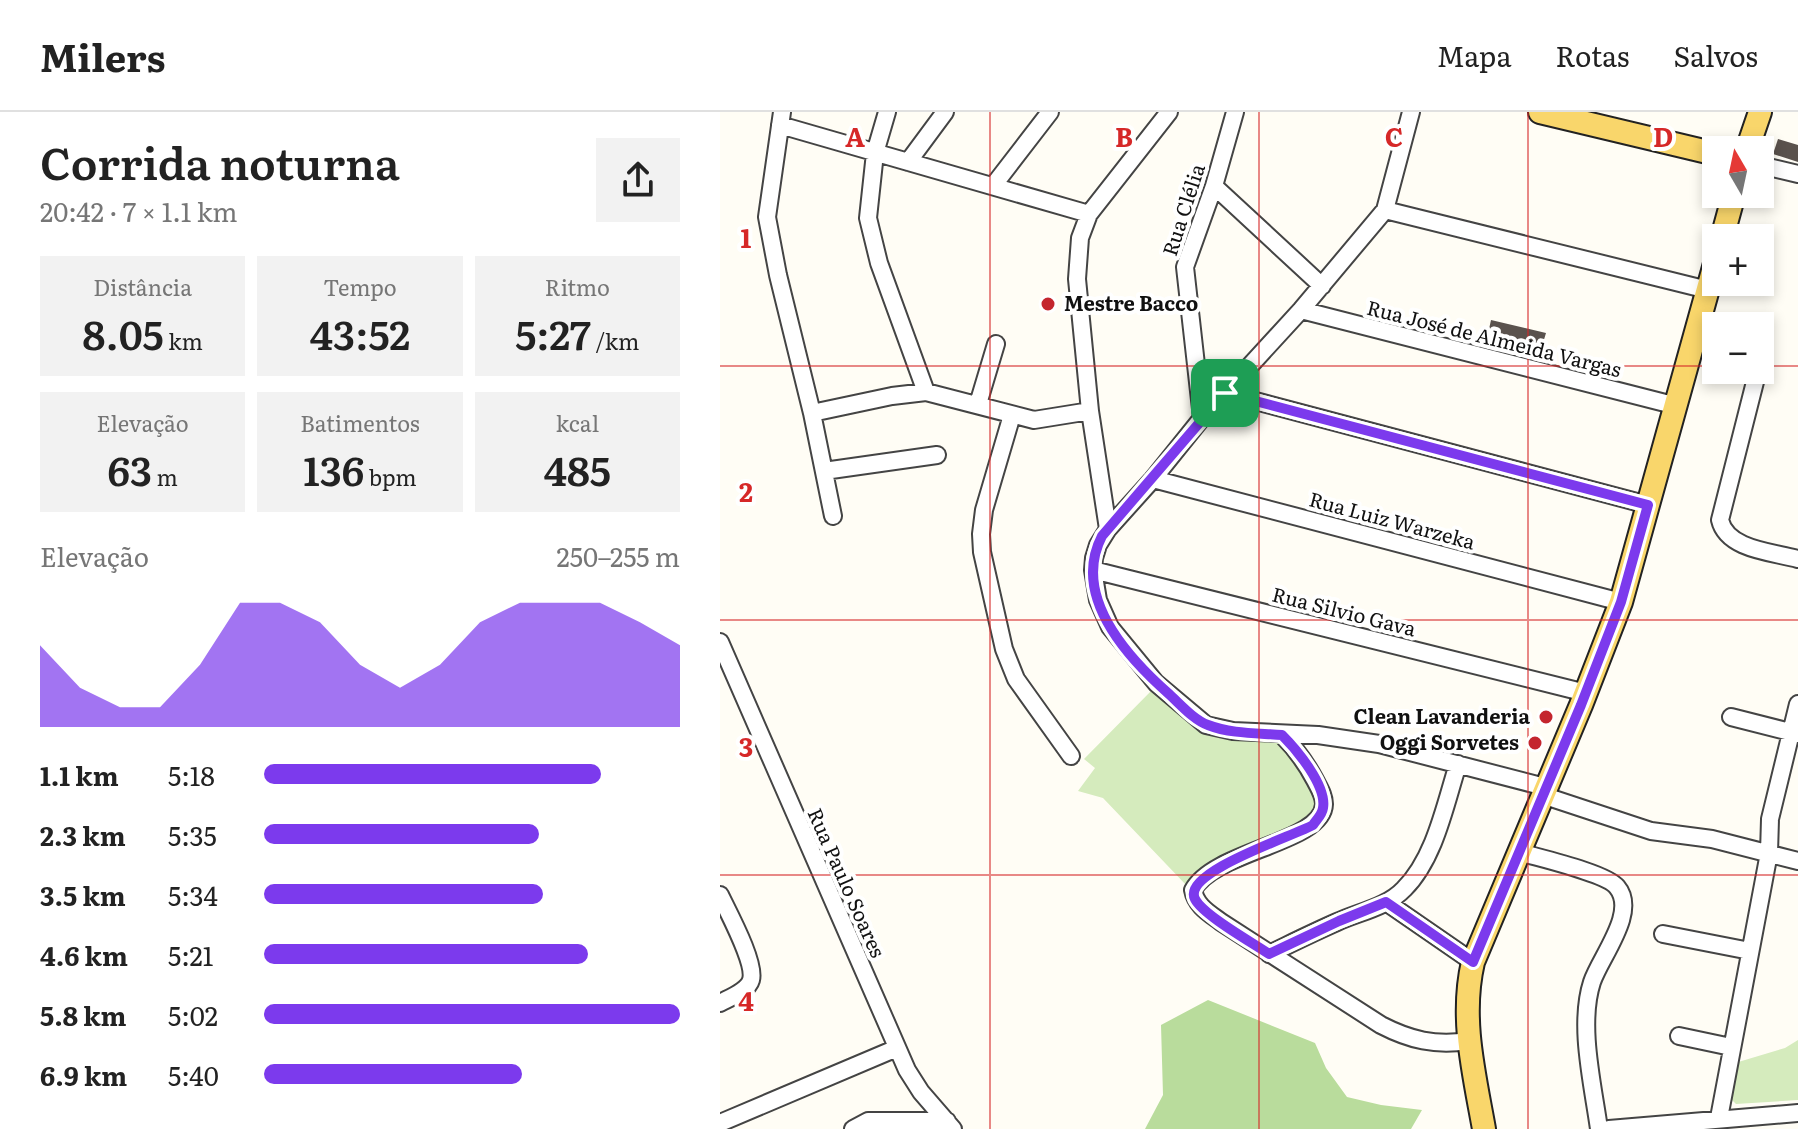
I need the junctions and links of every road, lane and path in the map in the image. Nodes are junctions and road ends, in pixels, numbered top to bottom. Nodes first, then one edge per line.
1 (887, 112) edge
2 (945, 112) edge
3 (1050, 112) edge
4 (1169, 112) edge
5 (1235, 112) edge
6 (1411, 112) edge
7 (1540, 112) edge
8 (1760, 112) edge
9 (781, 118) edge
10 (1752, 136) edge
11 (1702, 151) edge
12 (875, 153) junction
13 (908, 162) junction
14 (1774, 168) edge
15 (1798, 174) edge
16 (993, 186) junction
17 (1214, 186) junction
18 (1385, 210) junction
19 (1089, 214) junction
20 (1322, 286) junction
21 (1702, 289) edge
22 (1301, 310) junction
23 (1702, 340) edge
24 (996, 344) dead end
25 (1754, 384) edge
26 (926, 392) junction
27 (1225, 393) junction
28 (978, 404) junction
29 (1677, 406) junction
30 (1090, 411) junction
31 (812, 413) junction
32 (1012, 415) junction
33 (1202, 418) junction
34 (937, 455) dead end
35 (824, 471) junction
36 (1153, 479) junction
37 (1648, 505) junction
38 (833, 516) dead end
39 (1108, 529) junction
40 (1798, 559) edge
41 (1093, 570) junction
42 (1621, 602) junction
43 (720, 642) edge
44 (1586, 693) junction
45 (1798, 704) edge
46 (1731, 717) dead end
47 (1794, 733) edge
48 (1282, 735) junction
49 (1071, 756) dead end
50 (1458, 764) junction
51 (1544, 791) junction
52 (1519, 852) junction
53 (1769, 853) junction
54 (1798, 861) edge
55 (720, 895) edge
56 (1386, 902) junction
57 (1663, 934) dead end
58 (1750, 951) junction
59 (1269, 954) junction
60 (1473, 962) junction
61 (720, 1003) edge
62 (1679, 1036) dead end
63 (1468, 1041) junction
64 (1731, 1047) junction
65 (897, 1048) junction
66 (1798, 1113) edge
67 (1719, 1118) junction
68 (720, 1123) edge
69 (950, 1125) edge
70 (853, 1129) edge
71 (1484, 1129) edge
72 (1599, 1129) edge
73 (1609, 1129) edge

1 - 12 street
2 - 13 street
3 - 16 street
4 - 19 street
5 - 17 street, Rua Clélia
6 - 18 street
7 - 11 main road
8 - 10 main road
9 - 12 street
9 - 31 street
12 - 13 street
12 - 26 street
13 - 16 street
14 - 15 street
16 - 19 street
17 - 20 street
17 - 33 street, Rua Clélia
18 - 20 street
18 - 21 street
19 - 30 street
20 - 22 street
22 - 27 street
22 - 29 street, Rua José de Almeida Vargas
23 - 29 main road
24 - 28 street
25 - 40 street
26 - 28 street
26 - 31 street
27 - 33 street
27 - 37 street
28 - 32 street
29 - 37 main road
30 - 32 street
30 - 39 street
31 - 35 street
32 - 49 street
33 - 36 street
34 - 35 street
35 - 38 street
36 - 39 street
36 - 42 street, Rua Luiz Warzeka
37 - 42 main road
39 - 41 street
41 - 44 street, Rua Silvio Gava
41 - 48 street
42 - 44 main road
43 - 65 street, Rua Paulo Soares
44 - 51 main road
45 - 47 street
46 - 47 street
47 - 53 street
48 - 50 street
48 - 59 street
50 - 51 street
50 - 56 street
51 - 52 main road
51 - 53 street
52 - 60 main road
52 - 72 street
53 - 54 street
53 - 58 street
55 - 61 street
56 - 59 street
56 - 60 street
57 - 58 street
58 - 64 street
59 - 63 street
60 - 63 main road
62 - 64 street
63 - 71 main road
64 - 67 street
65 - 68 street
65 - 69 street, Rua Paulo Soares
66 - 67 street
67 - 73 street
69 - 70 street

